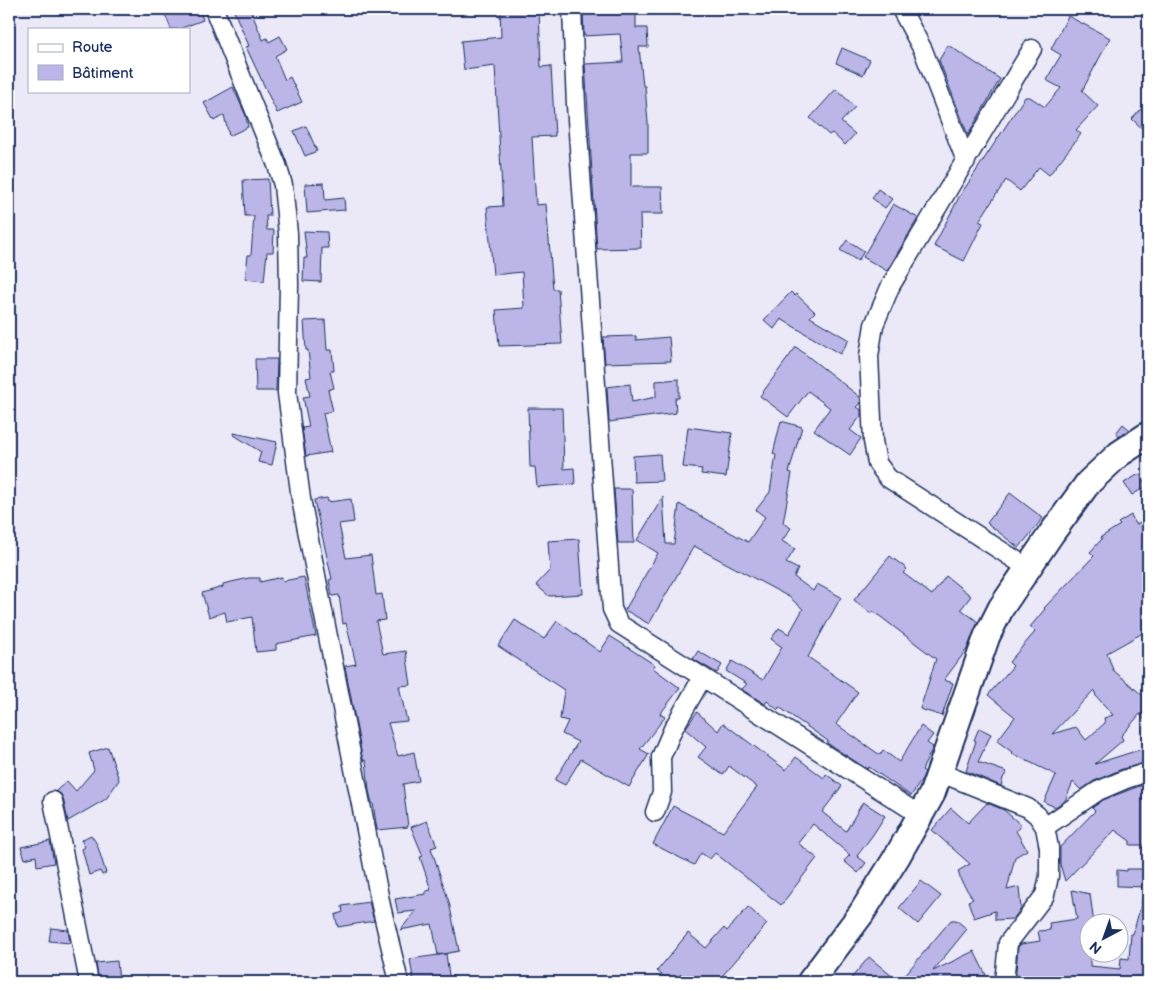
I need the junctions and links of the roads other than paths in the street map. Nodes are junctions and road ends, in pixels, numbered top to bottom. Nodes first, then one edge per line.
1 (214, 9) edge
2 (572, 9) edge
3 (901, 9) edge
4 (1032, 49) dead end
5 (966, 161) junction
6 (1148, 436) edge
7 (1028, 568) junction
8 (702, 678) junction
9 (1148, 772) edge
10 (940, 774) junction
11 (53, 801) dead end
12 (655, 812) dead end
13 (920, 816) junction
14 (1045, 827) junction
15 (89, 982) edge
16 (399, 982) edge
17 (810, 982) edge
18 (1004, 982) edge

1 - 16 street
2 - 8 street
3 - 5 street
4 - 5 street
5 - 7 street
6 - 7 street
7 - 10 street
8 - 12 street
8 - 13 street
9 - 14 street
10 - 13 street
10 - 14 street
11 - 15 street
13 - 17 street
14 - 18 street

